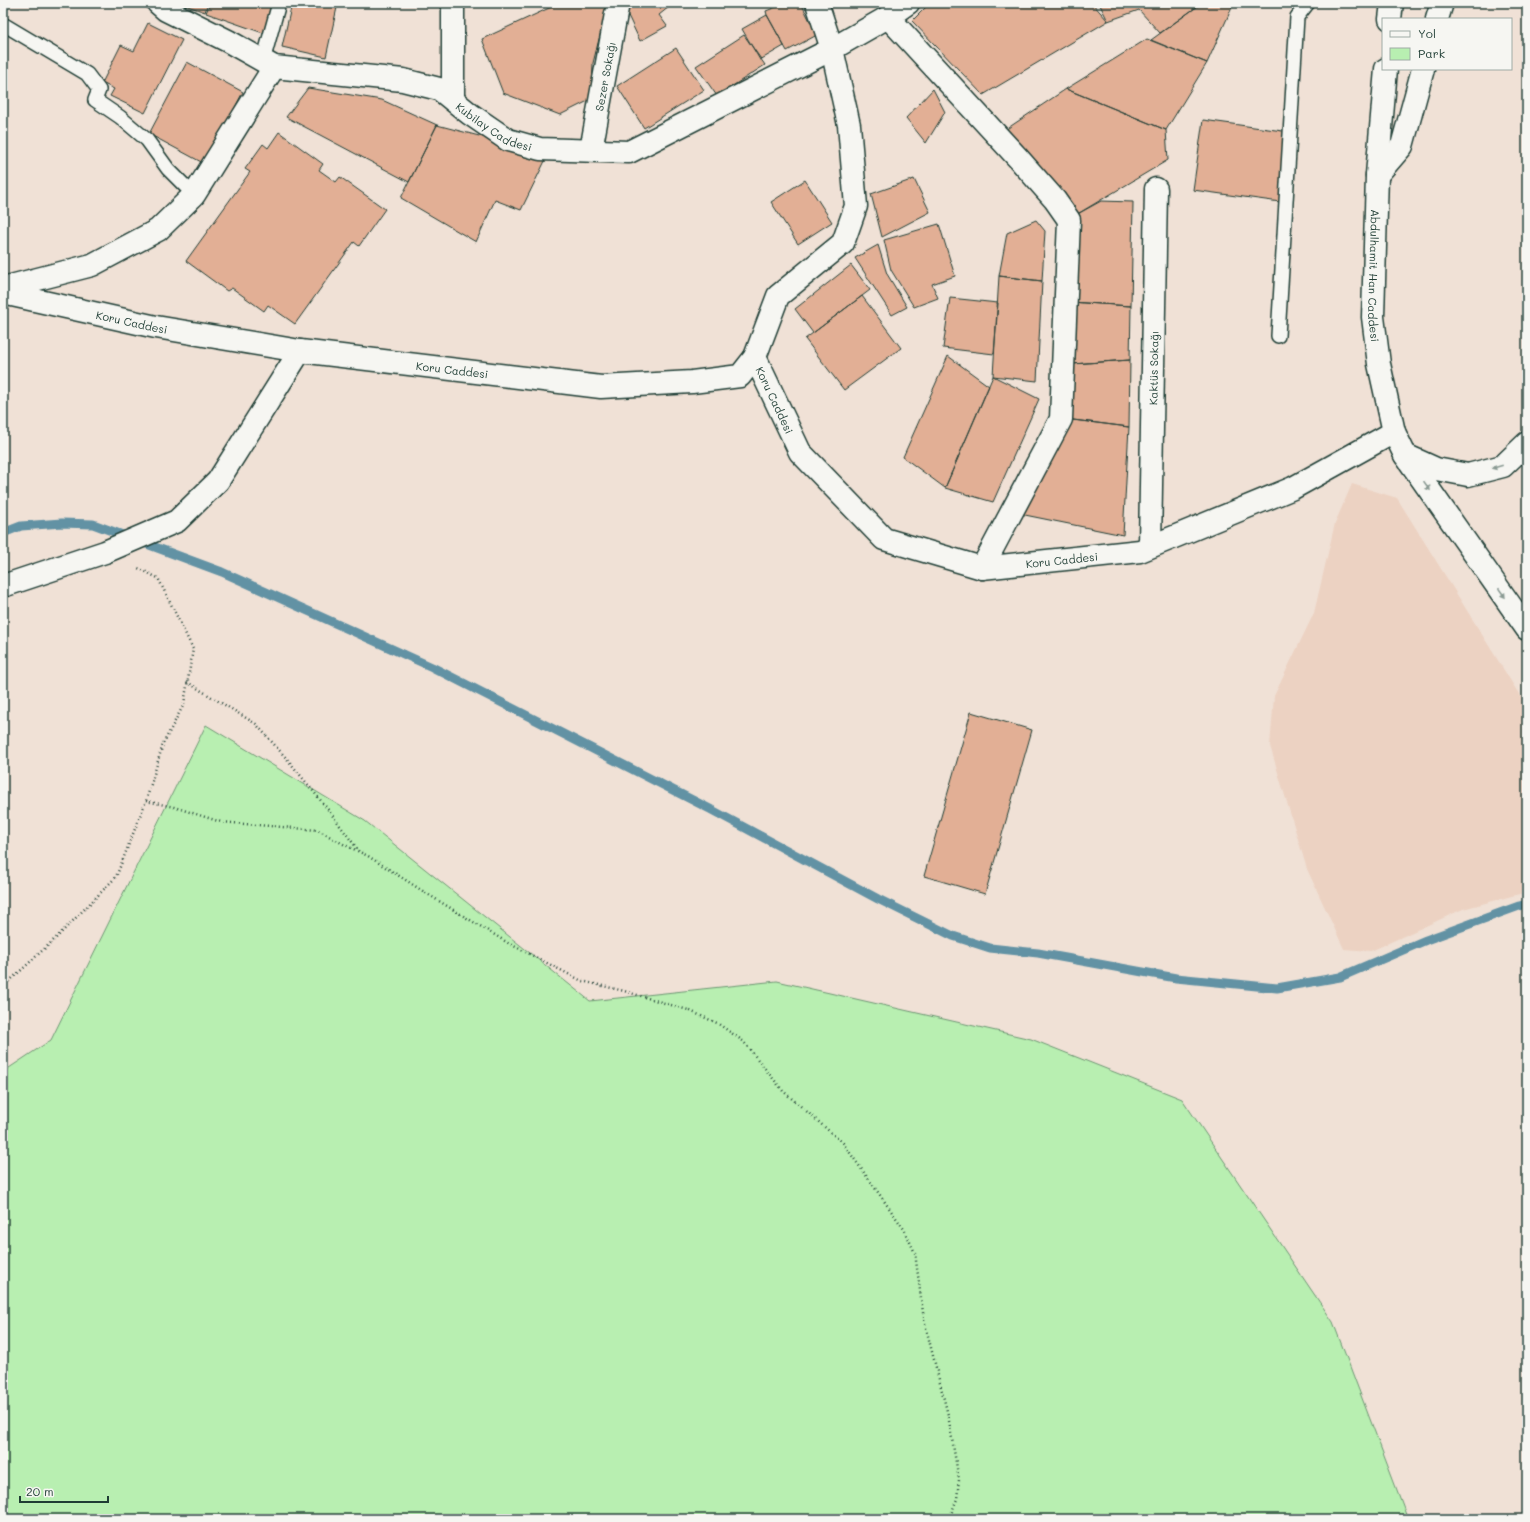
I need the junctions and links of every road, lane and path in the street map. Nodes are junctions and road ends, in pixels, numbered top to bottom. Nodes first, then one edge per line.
1 (158, 3) edge
2 (279, 3) edge
3 (453, 3) edge
4 (618, 3) edge
5 (817, 3) edge
6 (908, 3) edge
7 (1308, 3) edge
8 (1392, 3) edge
9 (1442, 3) edge
10 (888, 17) junction
11 (1390, 18) edge
12 (1437, 18) edge
13 (3, 24) edge
14 (832, 49) junction
15 (269, 64) junction
16 (1386, 70) edge
17 (1423, 70) edge
18 (453, 100) junction
19 (592, 150) junction
20 (1377, 175) junction
21 (1156, 189) dead end
22 (194, 195) junction
23 (3, 288) edge
24 (3, 293) edge
25 (1278, 336) dead end
26 (300, 351) junction
27 (755, 357) junction
28 (1394, 432) junction
29 (1527, 443) edge
30 (1405, 454) junction
31 (1150, 546) junction
32 (105, 552) junction
33 (982, 568) junction
34 (3, 586) edge
35 (1527, 629) edge
36 (187, 682) junction
37 (146, 800) junction
38 (360, 852) junction
39 (3, 987) edge
40 (1527, 1516) edge
41 (949, 1519) edge
42 (1522, 1519) edge

1 - 15 street, Kubilay Caddesi
2 - 15 lane
3 - 18 street
4 - 19 street, Sezer Sokağı
5 - 14 street
6 - 10 street, Kubilay Caddesi
7 - 25 lane
8 - 11 street
9 - 12 street
10 - 14 street, Kubilay Caddesi
10 - 33 street
13 - 22 lane
14 - 19 street, Kubilay Caddesi
14 - 27 street
15 - 18 street, Kubilay Caddesi
15 - 22 street
16 - 20 street, Abdulhamit Han Caddesi
17 - 20 street
18 - 19 street, Kubilay Caddesi
20 - 28 street, Abdulhamit Han Caddesi
21 - 31 street, Kaktüs Sokağı
22 - 23 street
24 - 26 street, Koru Caddesi
26 - 27 street, Koru Caddesi
26 - 32 street
27 - 33 street, Koru Caddesi
28 - 30 street, Abdulhamit Han Caddesi
28 - 31 street, Koru Caddesi
29 -> 30 street
30 -> 35 street, Abdulhamit Han Caddesi
31 - 33 street, Koru Caddesi
32 - 34 street
32 - 36 path
36 - 37 path
36 - 38 path
37 - 38 path
37 - 39 path
38 - 41 path
40 - 42 path

